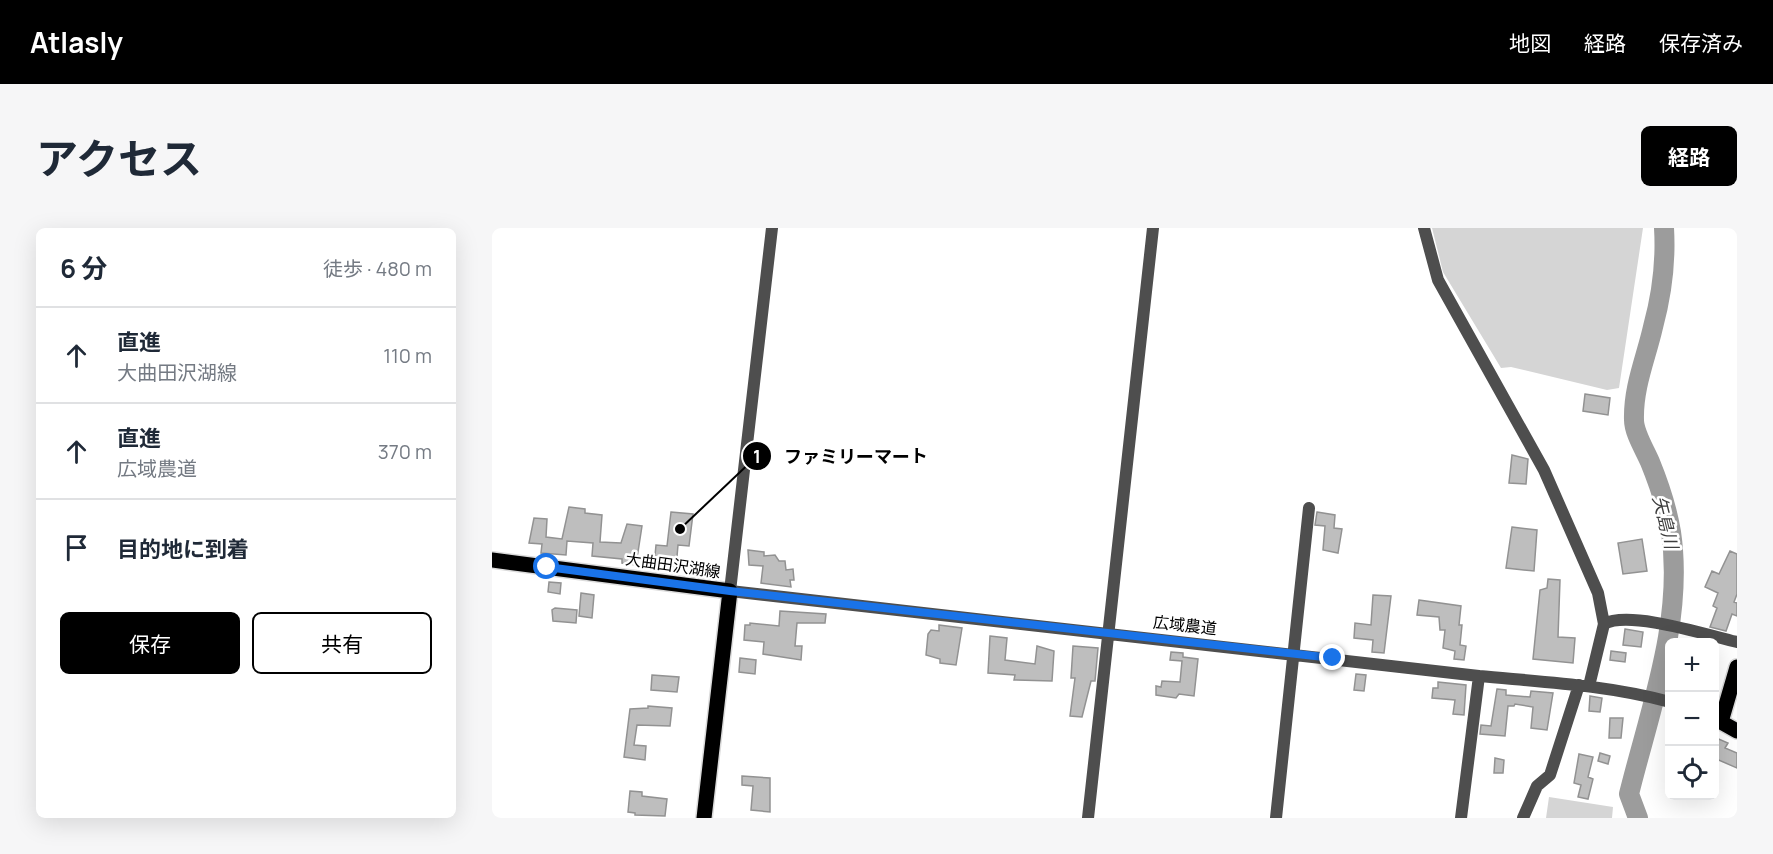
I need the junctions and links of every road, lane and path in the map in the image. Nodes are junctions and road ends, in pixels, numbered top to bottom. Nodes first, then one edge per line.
1 (772, 228) edge
2 (1153, 228) edge
3 (1424, 228) edge
4 (1309, 508) dead end
5 (492, 560) edge
6 (730, 591) junction
7 (1604, 624) junction
8 (1107, 633) junction
9 (1737, 642) edge
10 (1293, 654) junction
11 (1737, 667) edge
12 (1479, 676) junction
13 (1584, 685) junction
14 (1665, 701) edge
15 (1719, 718) edge
16 (1719, 722) edge
17 (1737, 731) edge
18 (704, 818) edge
19 (1088, 818) edge
20 (1276, 818) edge
21 (1461, 818) edge
22 (1523, 818) edge

1 - 6 street
2 - 8 street
3 - 7 street
4 - 10 street
5 - 6 main road, 大曲田沢湖線
6 - 8 street, 広域農道
6 - 18 main road, 大曲田沢湖線
7 - 9 street
7 - 13 street
8 - 10 street, 広域農道
8 - 19 street
10 - 12 street, 広域農道
10 - 20 street
11 - 15 main road
12 - 13 street, 広域農道
12 - 21 street
13 - 14 street, 広域農道
13 - 22 street
16 - 17 main road

